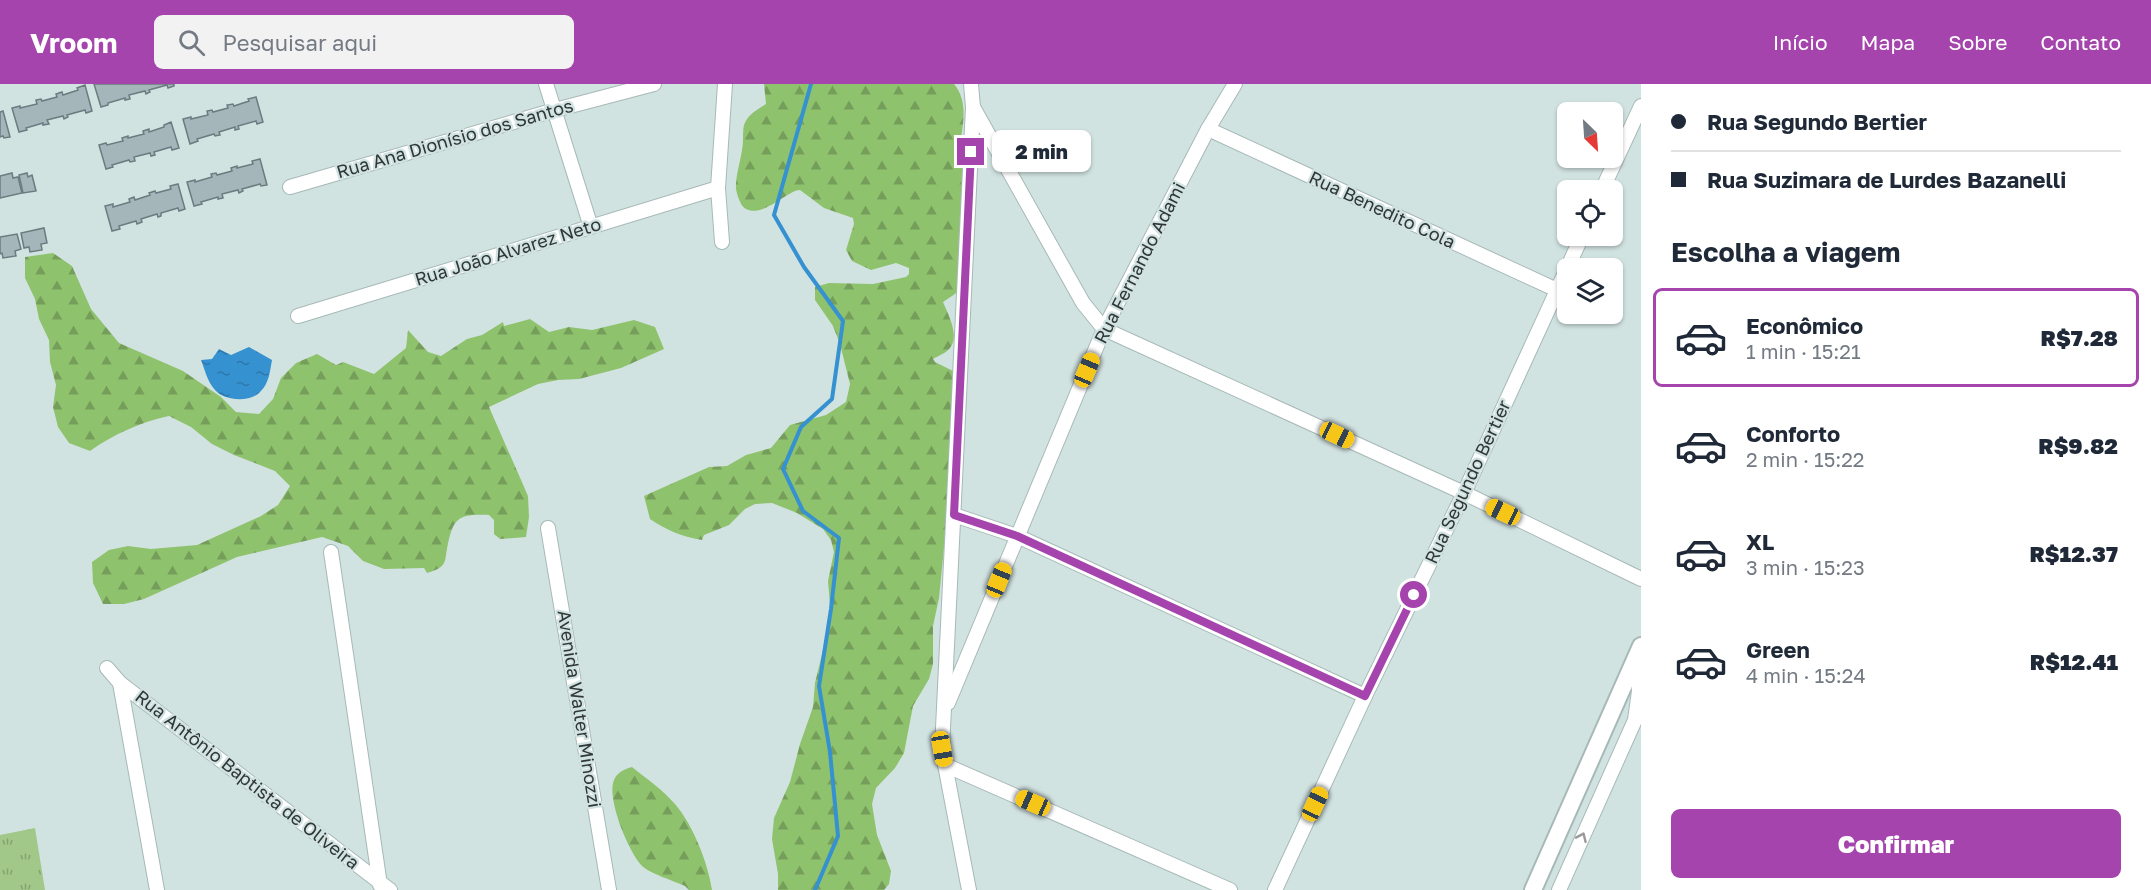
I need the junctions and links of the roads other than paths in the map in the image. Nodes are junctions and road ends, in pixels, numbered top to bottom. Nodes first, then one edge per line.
1 (546, 84) edge
2 (654, 84) edge
3 (725, 84) edge
4 (971, 84) edge
5 (1235, 84) edge
6 (1641, 106) edge
7 (973, 107) junction
8 (555, 110) junction
9 (1208, 129) junction
10 (1607, 180) edge
11 (290, 187) dead end
12 (718, 188) junction
13 (591, 226) junction
14 (722, 242) dead end
15 (1557, 290) joint
16 (298, 316) dead end
17 (1104, 329) junction
18 (1464, 493) junction
19 (954, 515) junction
20 (548, 528) dead end
21 (1017, 536) junction
22 (331, 552) dead end
23 (1641, 579) edge
24 (1639, 652) edge
25 (107, 668) dead end
26 (120, 683) junction
27 (1365, 696) junction
28 (944, 713) junction
29 (945, 765) junction
30 (384, 887) edge
31 (157, 890) edge
32 (609, 890) edge
33 (969, 890) edge
34 (1230, 890) edge
35 (1275, 890) edge
36 (1533, 890) edge
37 (1558, 890) edge

1 - 8 street
2 - 8 street, Rua Ana Dionísio dos Santos
3 - 12 street
4 - 7 street
5 - 9 street, Rua Fernando Adami
6 - 10 street
7 - 17 street
7 - 19 street
8 - 11 street, Rua Ana Dionísio dos Santos
8 - 13 street
9 - 15 street, Rua Benedito Cola
9 - 17 street, Rua Fernando Adami
12 - 13 street, Rua João Alvarez Neto
12 - 14 street
13 - 16 street, Rua João Alvarez Neto
15 - 18 street, Rua Segundo Bertier
17 - 18 street
17 - 21 street, Rua Fernando Adami
18 - 23 street
18 - 27 street, Rua Segundo Bertier
19 - 21 street
19 - 28 street
20 - 32 street, Avenida Walter Minozzi
21 - 27 street
21 - 28 street, Rua Fernando Adami
22 - 30 street
24 - 36 street
37 -> 24 street
25 - 26 street, Rua Antônio Baptista de Oliveira
26 - 30 street, Rua Antônio Baptista de Oliveira
26 - 31 street
27 - 35 street, Rua Segundo Bertier
28 - 29 street
29 - 33 street
29 - 34 street

